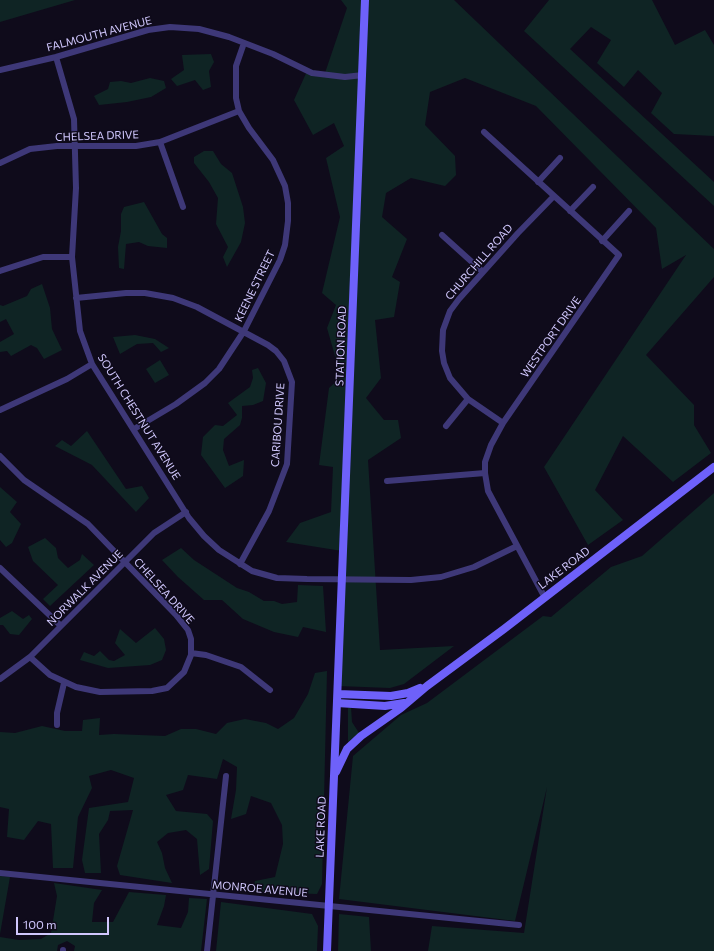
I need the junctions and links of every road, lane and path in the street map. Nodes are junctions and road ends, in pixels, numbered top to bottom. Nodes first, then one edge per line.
1 (365, 0) edge
2 (244, 44) junction
3 (56, 57) junction
4 (0, 70) edge
5 (363, 75) junction
6 (239, 111) junction
7 (484, 132) dead end
8 (160, 142) junction
9 (74, 148) junction
10 (560, 158) dead end
11 (0, 163) edge
12 (538, 182) junction
13 (593, 187) dead end
14 (554, 196) junction
15 (183, 207) dead end
16 (570, 211) junction
17 (629, 211) dead end
18 (442, 235) dead end
19 (602, 241) junction
20 (72, 257) junction
21 (0, 270) edge
22 (483, 272) junction
23 (76, 298) junction
24 (244, 331) junction
25 (92, 364) junction
26 (468, 399) junction
27 (0, 410) edge
28 (503, 423) junction
29 (446, 426) dead end
30 (134, 429) junction
31 (0, 456) edge
32 (714, 467) edge
33 (484, 473) junction
34 (387, 481) dead end
35 (186, 512) junction
36 (517, 546) junction
37 (125, 562) junction
38 (240, 564) junction
39 (0, 568) edge
40 (341, 580) junction
41 (544, 596) junction
42 (61, 626) junction
43 (191, 653) junction
44 (30, 656) junction
45 (0, 679) edge
46 (64, 683) junction
47 (426, 686) junction
48 (270, 690) dead end
49 (338, 694) junction
50 (407, 702) junction
51 (338, 703) junction
52 (57, 725) dead end
53 (226, 776) dead end
54 (334, 777) junction
55 (0, 873) edge
56 (214, 895) junction
57 (330, 906) junction
58 (519, 925) dead end
59 (207, 951) edge
60 (327, 951) edge

1 - 5 street, STATION ROAD
2 - 3 street, FALMOUTH AVENUE
2 - 5 street, FALMOUTH AVENUE
2 - 6 street, KEENE STREET
3 - 4 street, FALMOUTH AVENUE
3 - 9 street, SOUTH CHESTNUT AVENUE
5 - 40 street, STATION ROAD
6 - 8 street, CHELSEA DRIVE
6 - 24 street, KEENE STREET
7 - 12 street, WESTPORT DRIVE
8 - 9 street, CHELSEA DRIVE
8 - 15 street
9 - 11 street, CHELSEA DRIVE
9 - 20 street, SOUTH CHESTNUT AVENUE
10 - 12 street
12 - 14 street, WESTPORT DRIVE
13 - 16 street
14 - 16 street, WESTPORT DRIVE
14 - 22 street, CHURCHILL ROAD
16 - 19 street, WESTPORT DRIVE
17 - 19 street
18 - 22 street
19 - 28 street, WESTPORT DRIVE
20 - 21 street
20 - 23 street, SOUTH CHESTNUT AVENUE
22 - 26 street, CHURCHILL ROAD
23 - 24 street, CARIBOU DRIVE
23 - 25 street, SOUTH CHESTNUT AVENUE
24 - 30 street, KEENE STREET
24 - 38 street, CARIBOU DRIVE
25 - 27 street
25 - 30 street, SOUTH CHESTNUT AVENUE
26 - 28 street, CHURCHILL ROAD
26 - 29 street
28 - 33 street, WESTPORT DRIVE
30 - 35 street, SOUTH CHESTNUT AVENUE
31 - 37 street, CHELSEA DRIVE
32 - 41 street, LAKE ROAD
33 - 34 street
33 - 36 street, WESTPORT DRIVE
35 - 37 street, NORWALK AVENUE
35 - 38 street, SOUTH CHESTNUT AVENUE
36 - 40 street, SOUTH CHESTNUT AVENUE
36 - 41 street, WESTPORT DRIVE
37 - 42 street, NORWALK AVENUE
37 - 43 street, CHELSEA DRIVE
38 - 40 street, SOUTH CHESTNUT AVENUE
39 - 42 street
40 - 49 street, STATION ROAD
41 - 47 street, LAKE ROAD
42 - 44 street, NORWALK AVENUE
43 - 46 street, CHELSEA DRIVE
43 - 48 street
44 - 45 street, NORWALK AVENUE
44 - 46 street, CHELSEA DRIVE
46 - 52 street
47 - 49 street, LAKE ROAD
47 - 50 street, LAKE ROAD
49 - 51 street, LAKE ROAD
50 - 51 street, LAKE ROAD
50 - 54 street
51 - 54 street, LAKE ROAD
53 - 56 street
54 - 57 street, LAKE ROAD
55 - 56 street, MONROE AVENUE
56 - 57 street, MONROE AVENUE
56 - 59 street
57 - 58 street, MONROE AVENUE
57 - 60 street, LAKE ROAD

